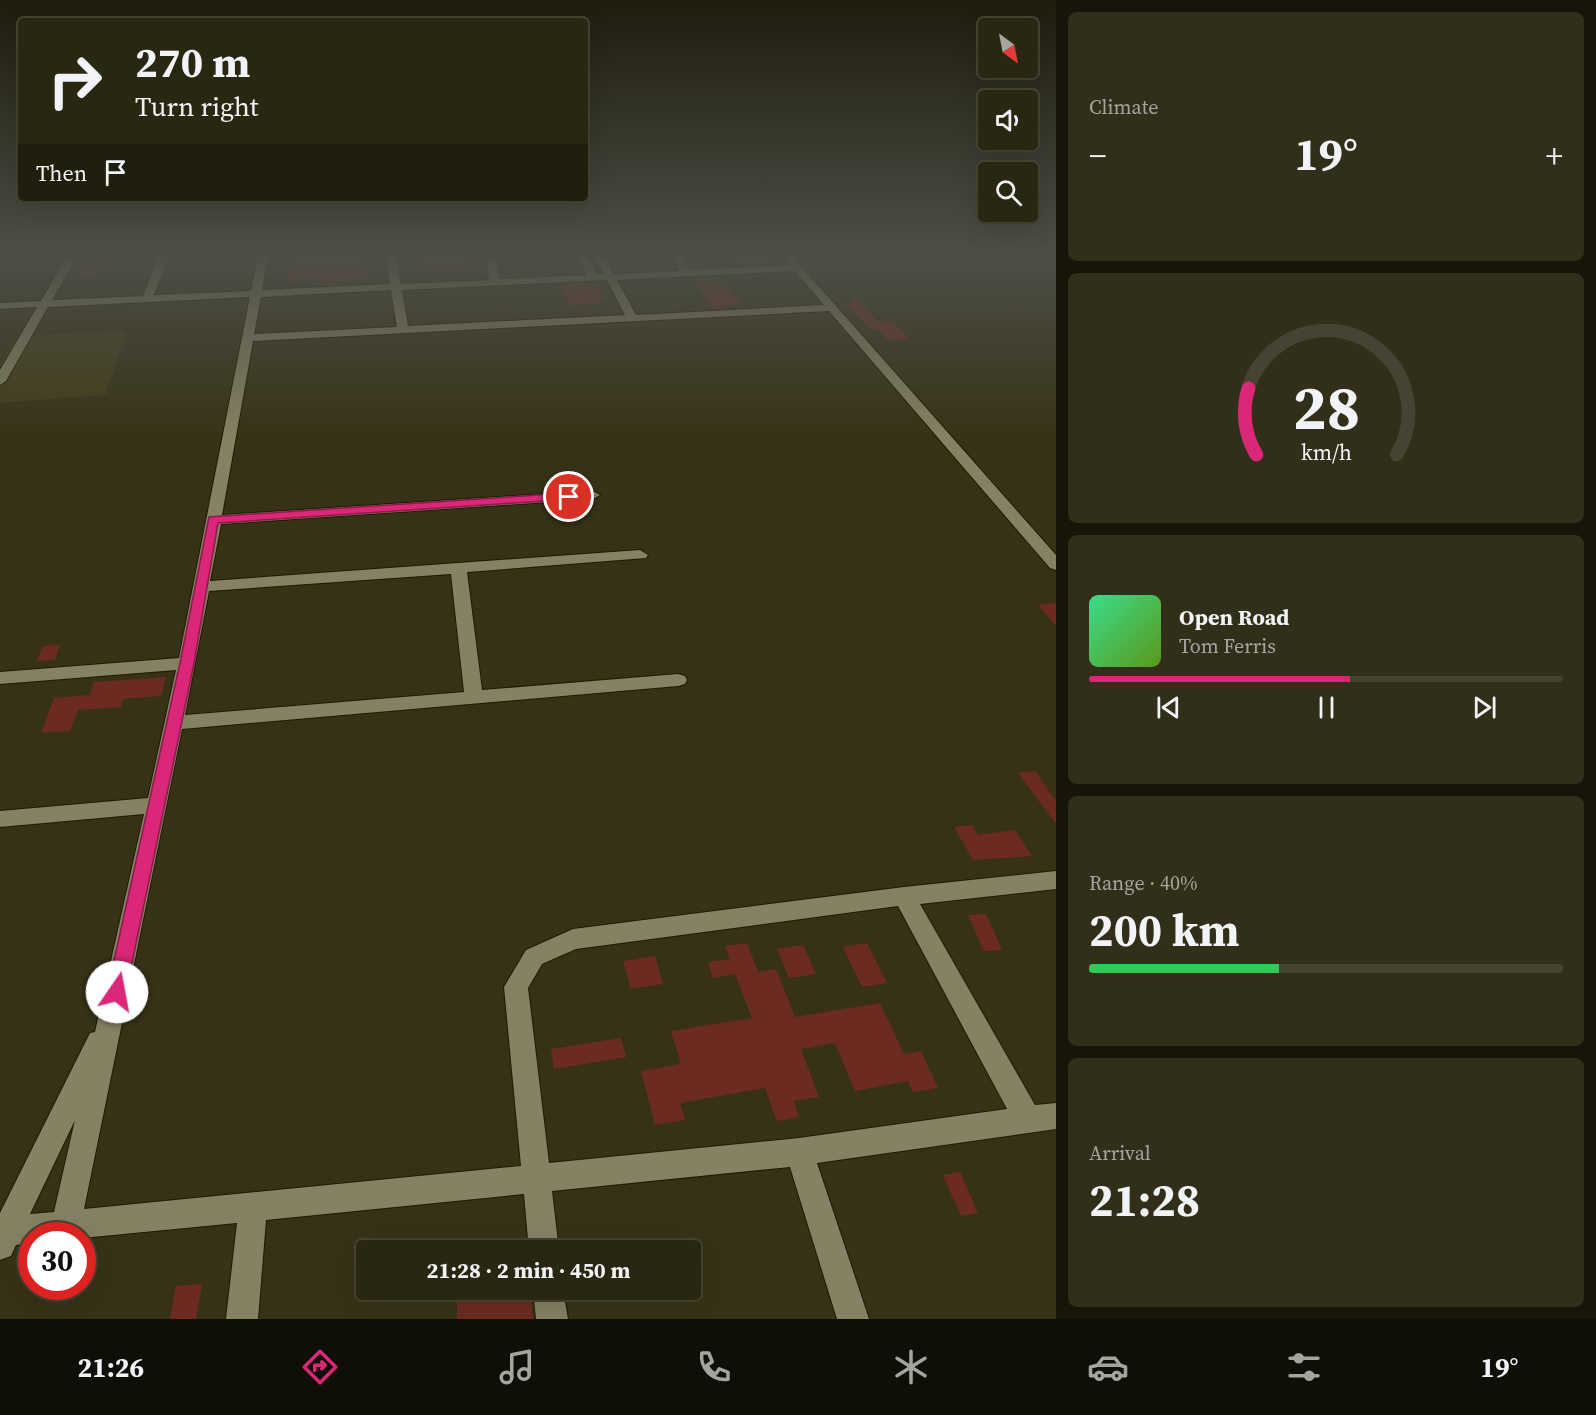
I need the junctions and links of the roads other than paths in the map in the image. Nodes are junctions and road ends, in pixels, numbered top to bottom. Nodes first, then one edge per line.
1 (37, 317) edge
2 (250, 317) edge
3 (401, 317) edge
4 (661, 317) edge
5 (839, 317) edge
6 (632, 318) joint
7 (403, 330) junction
8 (246, 338) junction
9 (15, 355) junction
10 (0, 356) edge
11 (0, 381) edge
12 (593, 495) dead end
13 (213, 520) junction
14 (640, 555) dead end
15 (1056, 565) edge
16 (458, 568) junction
17 (201, 587) junction
18 (187, 663) junction
19 (0, 678) edge
20 (678, 680) dead end
21 (474, 697) junction
22 (175, 723) junction
23 (157, 805) junction
24 (0, 819) edge
25 (1056, 880) edge
26 (904, 896) junction
27 (112, 1016) junction
28 (1056, 1116) edge
29 (1028, 1120) junction
30 (799, 1152) junction
31 (535, 1178) junction
32 (253, 1206) junction
33 (67, 1222) edge
34 (96, 1222) edge
35 (4, 1238) edge
36 (543, 1240) edge
37 (549, 1300) edge
38 (242, 1319) edge
39 (552, 1319) edge
40 (853, 1319) edge

1 - 9 street
2 - 8 street
3 - 7 street
4 - 6 street
5 - 15 street
6 - 7 street
7 - 8 street
8 - 13 street
9 - 10 street
9 - 11 street
12 - 13 street
13 - 17 street
14 - 16 street
16 - 17 street
16 - 21 street
17 - 18 street
18 - 19 street
18 - 22 street
20 - 21 street
21 - 22 street
22 - 23 street
23 - 24 street
23 - 27 street
25 - 26 street
26 - 29 street
26 - 31 street
27 - 33 street
27 - 35 street
28 - 29 street
29 - 30 street
30 - 31 street
30 - 40 street
31 - 32 street
31 - 36 street
32 - 34 street
32 - 38 street
37 - 39 street

